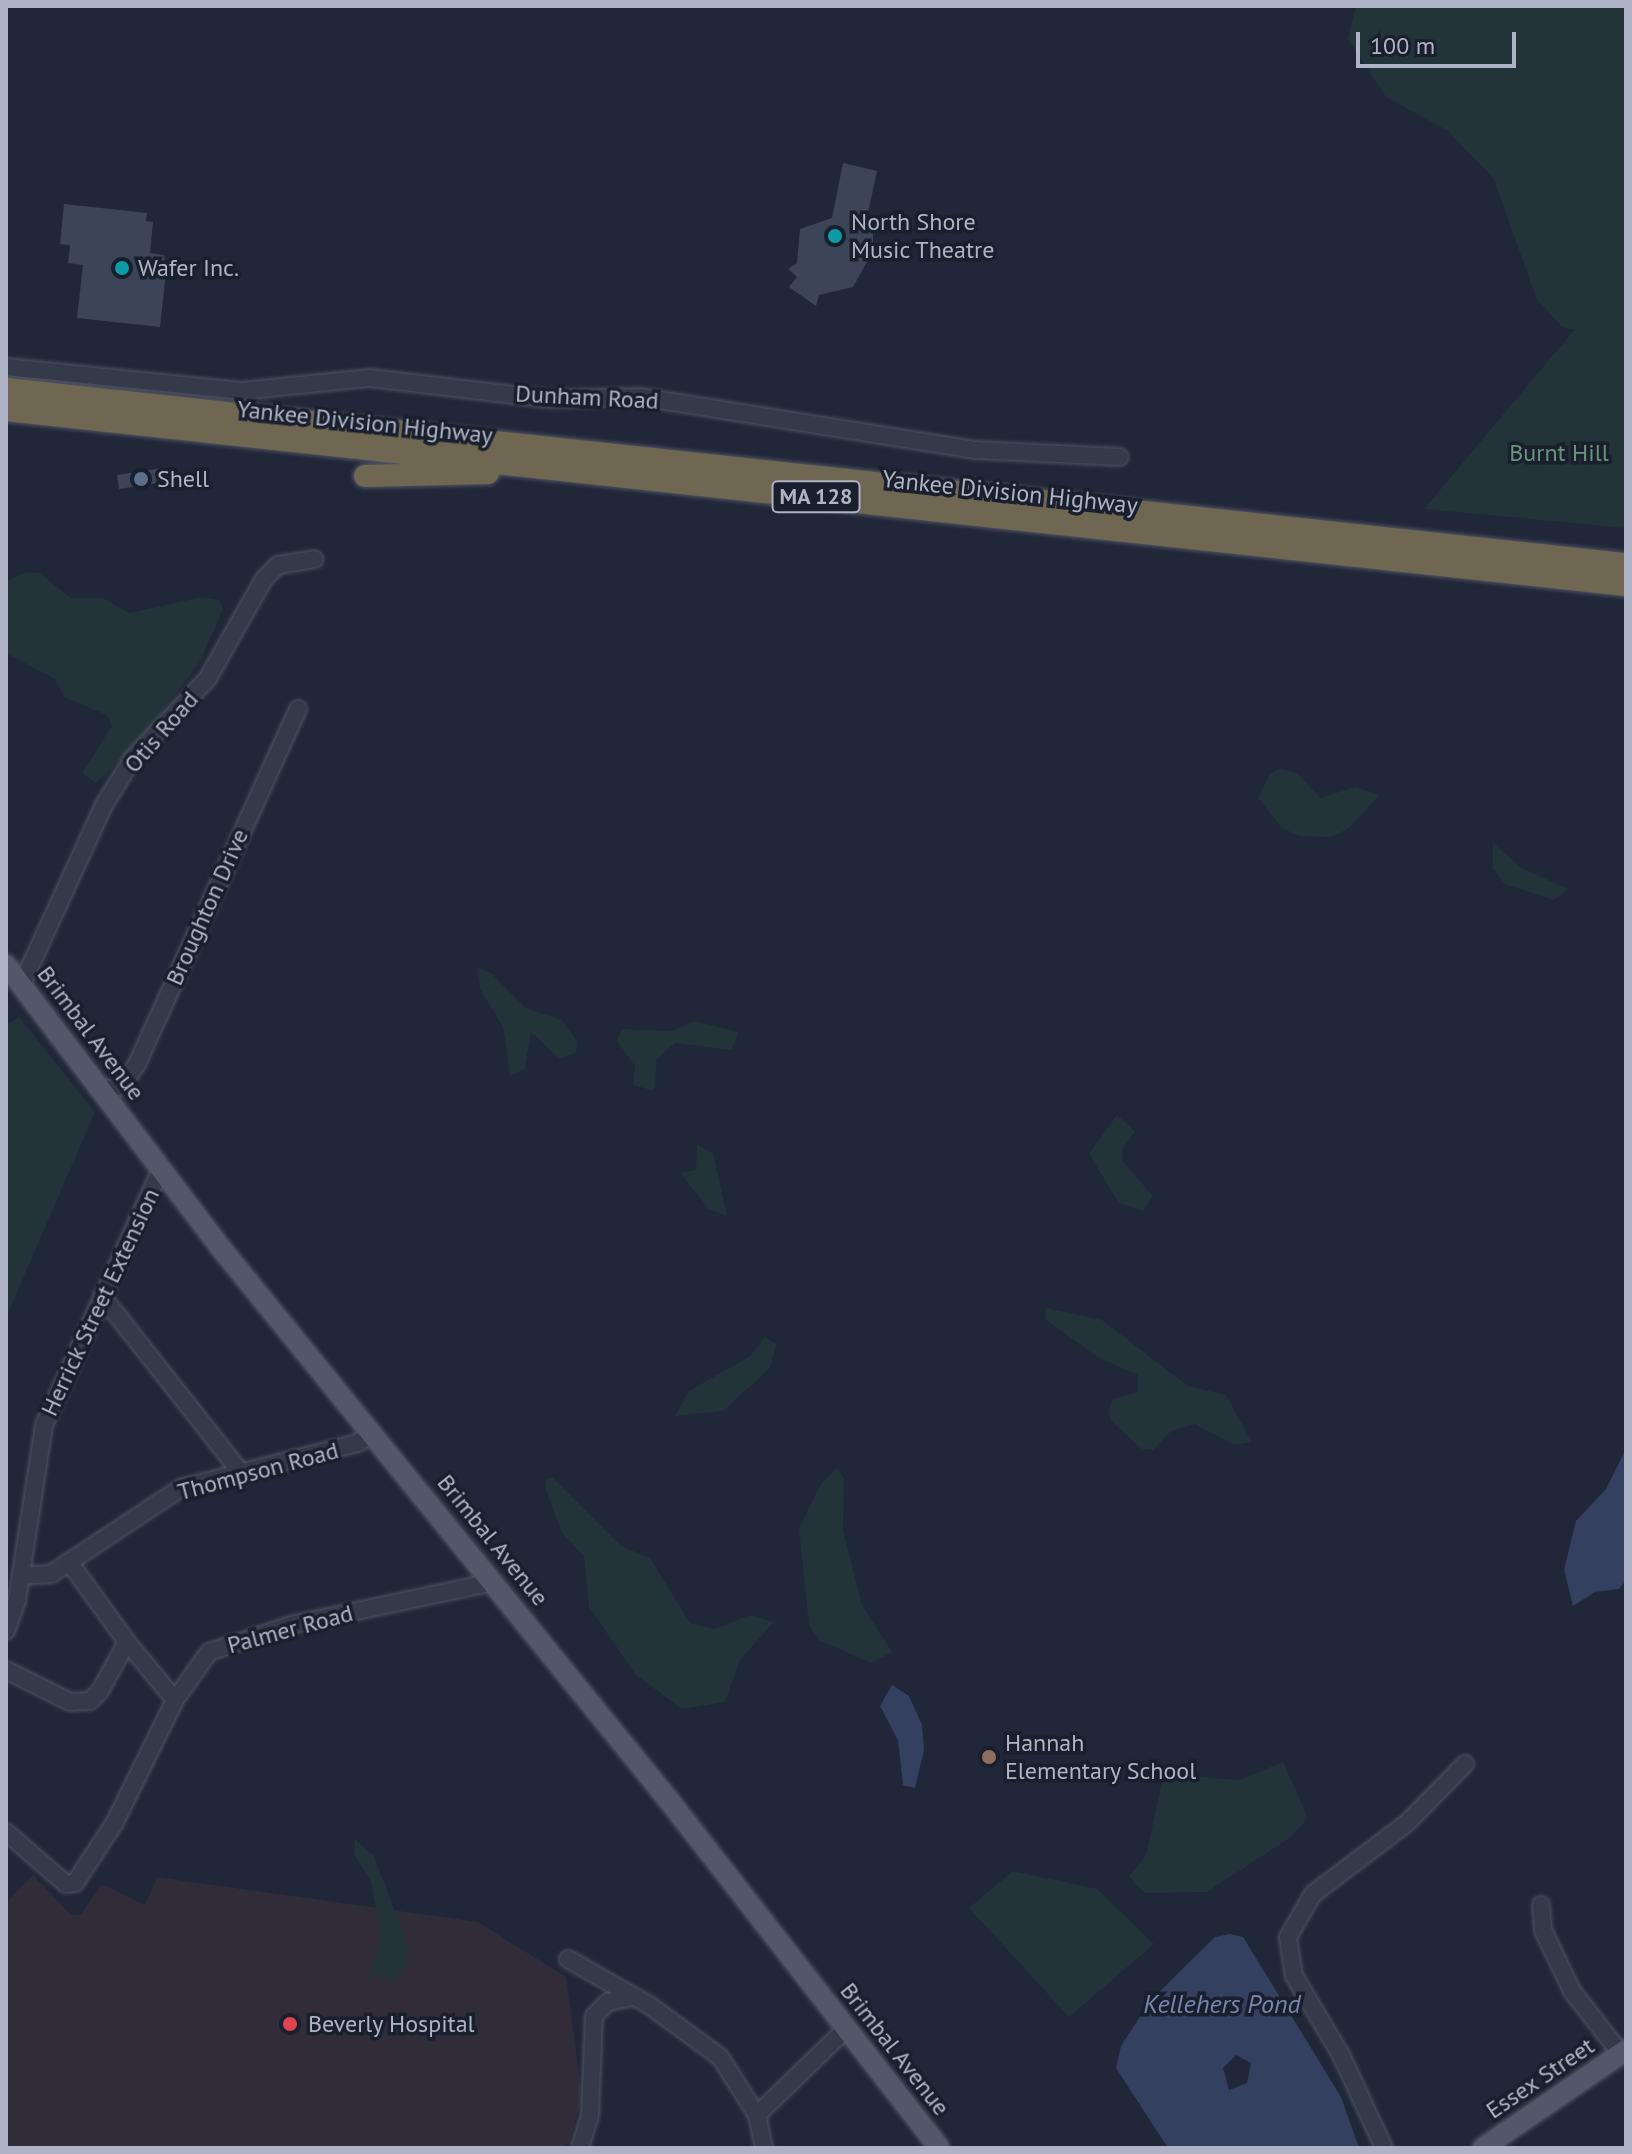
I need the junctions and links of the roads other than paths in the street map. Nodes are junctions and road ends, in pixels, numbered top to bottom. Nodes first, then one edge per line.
1 (6, 367) edge
2 (6, 389) edge
3 (6, 410) edge
4 (1120, 457) dead end
5 (584, 472) junction
6 (365, 476) dead end
7 (315, 559) dead end
8 (1626, 564) edge
9 (1626, 585) edge
10 (298, 709) dead end
11 (6, 965) edge
12 (22, 984) junction
13 (102, 1090) junction
14 (161, 1170) junction
15 (102, 1296) junction
16 (372, 1433) junction
17 (243, 1475) junction
18 (69, 1562) junction
19 (21, 1576) junction
20 (494, 1582) junction
21 (6, 1631) edge
22 (127, 1642) junction
23 (6, 1670) edge
24 (175, 1700) junction
25 (1465, 1764) dead end
26 (6, 1832) edge
27 (1541, 1905) dead end
28 (568, 1959) dead end
29 (629, 1998) junction
30 (846, 2029) junction
31 (1623, 2052) edge
32 (757, 2115) junction
33 (580, 2148) edge
34 (764, 2148) edge
35 (939, 2148) edge
36 (1384, 2148) edge
37 (1483, 2148) edge

1 - 4 street, Dunham Road
2 - 8 highway, Yankee Division Highway / MA 128
3 - 5 highway, Yankee Division Highway / MA 128
5 - 6 highway
5 - 9 highway, Yankee Division Highway / MA 128
7 - 12 street, Otis Road
10 - 13 street, Broughton Drive
11 - 12 main road, Brimbal Avenue
12 - 13 main road, Brimbal Avenue
13 - 14 main road, Brimbal Avenue
14 - 15 street, Herrick Street Extension
14 - 16 main road, Brimbal Avenue
15 - 17 street
15 - 19 street, Herrick Street Extension
16 - 17 street, Thompson Road
16 - 20 main road, Brimbal Avenue
17 - 18 street, Thompson Road
18 - 19 street, Thompson Road
18 - 22 street
19 - 21 street, Herrick Street Extension
20 - 24 street, Palmer Road
20 - 30 main road, Brimbal Avenue
22 - 23 street
22 - 24 street
24 - 26 street, Palmer Road
25 - 36 street
27 - 31 street
28 - 29 street
29 - 32 street
29 - 33 street
30 - 32 street
30 - 35 main road, Brimbal Avenue
31 - 37 main road, Essex Street
32 - 34 street

